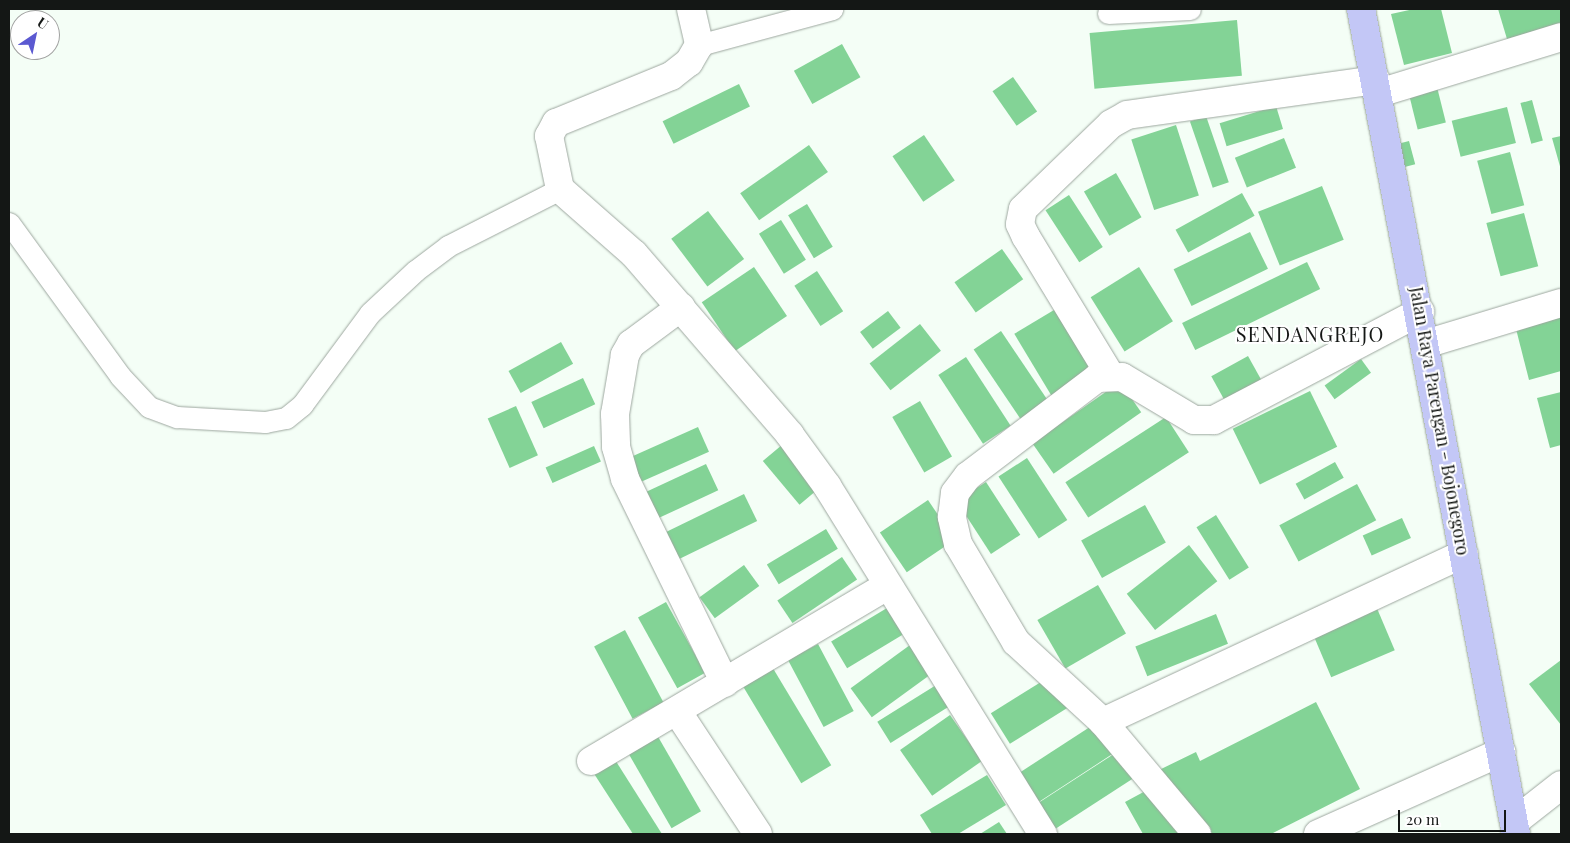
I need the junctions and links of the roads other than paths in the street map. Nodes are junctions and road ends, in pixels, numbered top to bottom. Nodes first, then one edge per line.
1 (691, 9) edge
2 (832, 9) edge
3 (1190, 9) edge
4 (1361, 9) edge
5 (1108, 13) dead end
6 (1561, 37) edge
7 (699, 44) junction
8 (1377, 87) junction
9 (560, 189) junction
10 (9, 222) edge
11 (1561, 302) edge
12 (681, 307) junction
13 (1420, 312) junction
14 (1425, 344) junction
15 (1110, 375) junction
16 (1464, 554) junction
17 (887, 586) junction
18 (725, 683) junction
19 (677, 710) junction
20 (1103, 722) junction
21 (1502, 752) junction
22 (591, 761) dead end
23 (1561, 785) edge
24 (1515, 828) edge
25 (758, 834) edge
26 (1043, 834) edge
27 (1198, 834) edge
28 (1318, 834) edge

1 - 7 street
2 - 7 lane
3 - 5 lane
4 - 8 main road, Jalan Raya Parengan - Bojonegoro
6 - 8 street
7 - 9 street
8 - 13 main road, Jalan Raya Parengan - Bojonegoro
8 - 15 street
9 - 10 lane
9 - 12 street
11 - 14 street
12 - 17 street
12 - 18 street
13 - 14 main road, Jalan Raya Parengan - Bojonegoro
13 - 15 street
14 - 16 main road, Jalan Raya Parengan - Bojonegoro
15 - 20 street
16 - 20 street
16 - 21 main road, Jalan Raya Parengan - Bojonegoro
17 - 18 street
17 - 26 street
18 - 19 street
19 - 22 street
19 - 25 street
20 - 27 street
21 - 24 main road, Jalan Raya Parengan - Bojonegoro
21 - 28 street
23 - 24 street

